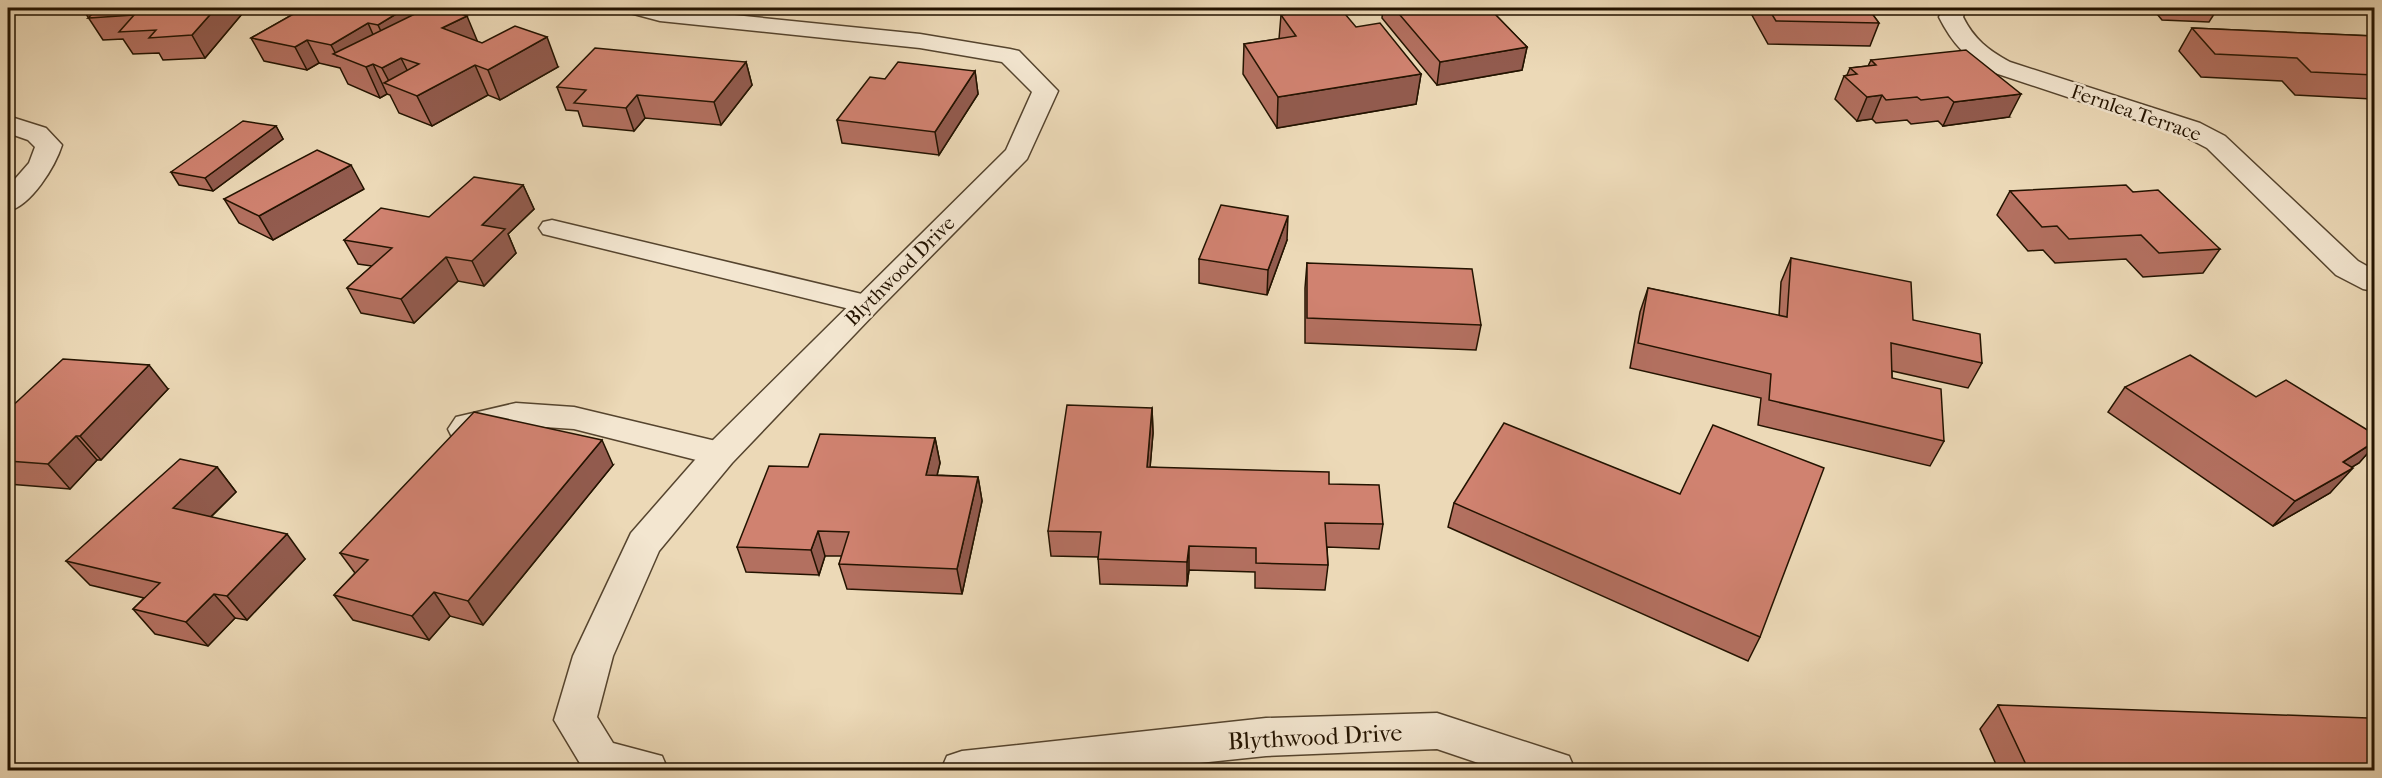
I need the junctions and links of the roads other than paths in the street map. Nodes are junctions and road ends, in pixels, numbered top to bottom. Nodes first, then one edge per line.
1 (638, 8) edge
2 (1955, 8) edge
3 (8, 124) edge
4 (8, 203) edge
5 (552, 228) dead end
6 (2374, 282) edge
7 (866, 304) junction
8 (442, 451) edge
9 (720, 454) junction
10 (647, 771) edge
11 (962, 771) edge
12 (1554, 771) edge

1 - 7 street, Blythwood Drive
2 - 6 street, Fernlea Terrace
3 - 4 street
5 - 7 lane
7 - 9 street, Blythwood Drive
8 - 9 lane
9 - 10 street, Blythwood Drive
11 - 12 street, Blythwood Drive

